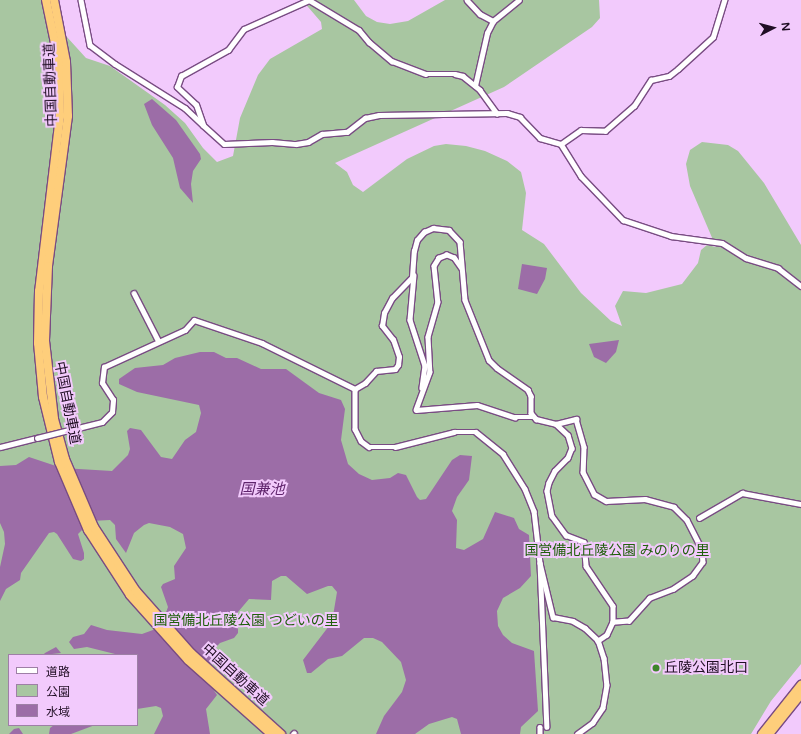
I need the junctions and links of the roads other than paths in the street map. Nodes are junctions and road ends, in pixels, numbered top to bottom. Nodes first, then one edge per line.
1 (46, 0) edge
2 (54, 0) edge
3 (81, 0) edge
4 (309, 0) edge
5 (467, 0) edge
6 (519, 0) edge
7 (724, 0) edge
8 (493, 21) junction
9 (475, 86) junction
10 (497, 113) junction
11 (203, 125) junction
12 (561, 144) junction
13 (461, 269) junction
14 (414, 274) junction
15 (801, 286) edge
16 (134, 293) dead end
17 (158, 340) junction
18 (355, 389) junction
19 (422, 389) junction
20 (532, 417) junction
21 (556, 424) junction
22 (0, 447) edge
23 (62, 460) junction
24 (801, 504) edge
25 (699, 518) dead end
26 (540, 563) junction
27 (613, 622) junction
28 (598, 641) junction
29 (209, 674) junction
30 (801, 685) edge
31 (801, 694) edge
32 (540, 727) dead end
33 (547, 727) dead end
34 (271, 734) edge
35 (281, 734) edge
36 (540, 734) edge
37 (578, 734) edge
38 (762, 734) edge
39 (769, 734) edge

1 - 23 highway, 中国自動車道
2 - 23 highway, 中国自動車道
3 - 11 street
4 - 9 street
4 - 11 street
5 - 8 street
6 - 8 street
7 - 12 street
8 - 9 street
9 - 10 street
10 - 11 street
10 - 12 street
12 - 15 street
13 - 14 street
13 - 19 street
13 - 20 street
14 - 18 street
14 - 19 street
16 - 17 street
17 - 18 street
17 - 22 street, bridge
18 - 26 street
19 - 20 street
20 - 21 street
21 - 27 street
21 - 27 street
23 - 29 highway, 中国自動車道
24 - 25 street
26 - 28 street
26 - 33 street
27 - 28 street
28 - 37 street
29 - 34 highway, 中国自動車道
29 - 35 highway, 中国自動車道
30 - 38 highway
31 - 39 highway
32 - 36 street

